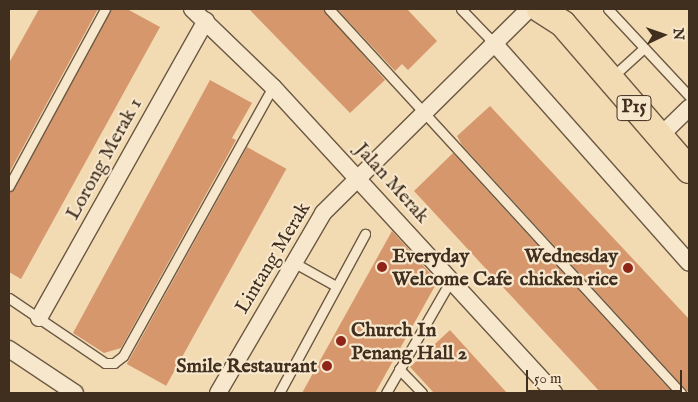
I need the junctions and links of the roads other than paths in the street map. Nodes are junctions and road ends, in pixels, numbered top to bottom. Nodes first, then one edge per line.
1 (105, 9) edge
2 (192, 9) edge
3 (329, 9) edge
4 (461, 9) edge
5 (529, 9) edge
6 (540, 9) edge
7 (608, 9) edge
8 (560, 17) edge
9 (206, 21) junction
10 (494, 42) junction
11 (644, 48) junction
12 (610, 79) junction
13 (273, 87) junction
14 (689, 96) edge
15 (689, 108) edge
16 (422, 112) junction
17 (659, 137) junction
18 (689, 170) edge
19 (357, 176) junction
20 (9, 186) edge
21 (365, 234) dead end
22 (293, 262) junction
23 (689, 263) edge
24 (452, 280) junction
25 (336, 286) junction
26 (9, 298) edge
27 (39, 318) junction
28 (9, 350) edge
29 (399, 369) junction
30 (75, 393) edge
31 (218, 393) edge
32 (279, 393) edge
33 (386, 393) edge
34 (422, 393) edge
35 (554, 393) edge
36 (681, 393) edge

1 - 20 lane
2 - 9 street, Jalan Merak
3 - 16 lane
4 - 10 lane
5 - 10 street, Lintang Merak
6 - 8 main road, P15
7 - 11 lane
8 - 12 main road, P15
9 - 13 street, Jalan Merak
9 - 27 street, Lorong Merak 1
10 - 16 street, Lintang Merak
10 - 23 street
11 - 12 lane
11 - 14 lane
12 - 17 main road, P15
13 - 19 street, Jalan Merak
13 - 27 lane
15 - 17 street
16 - 19 street, Lintang Merak
16 - 36 lane
17 - 18 main road, P15
19 - 22 street, Lintang Merak
19 - 24 street, Jalan Merak
21 - 25 lane
22 - 25 lane
22 - 31 street, Lintang Merak
24 - 29 lane
24 - 35 street, Jalan Merak
25 - 32 lane
26 - 27 lane
28 - 30 street
29 - 33 lane
29 - 34 lane

